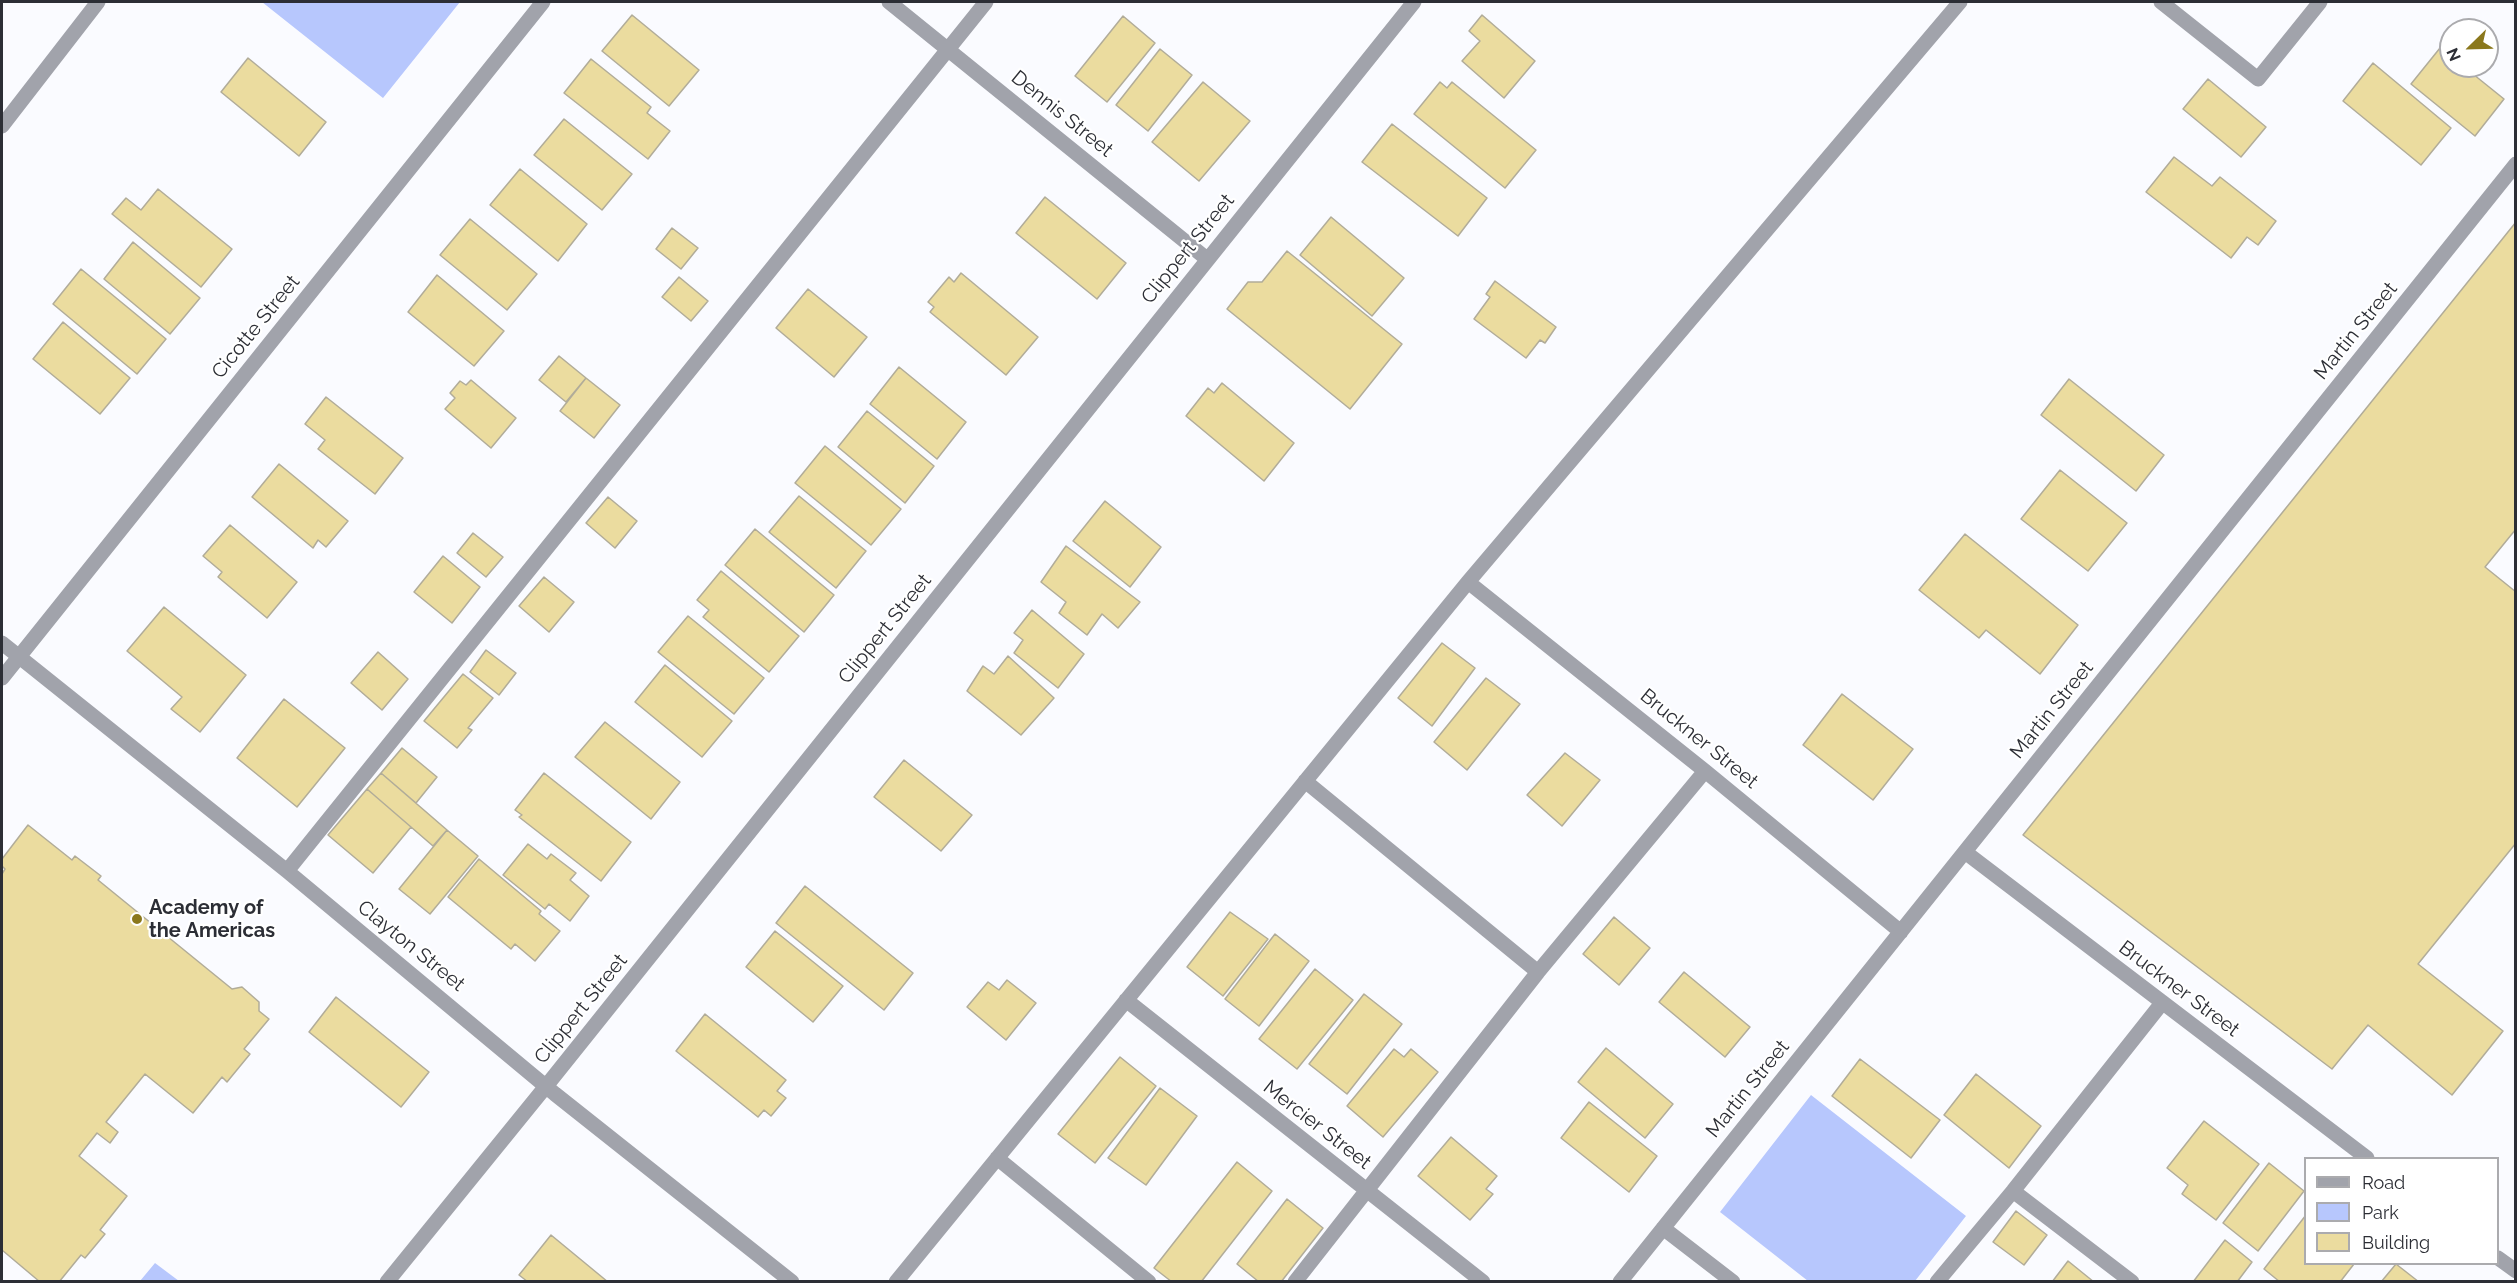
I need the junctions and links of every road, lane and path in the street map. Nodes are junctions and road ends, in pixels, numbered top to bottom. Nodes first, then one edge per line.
1 (98, 2) edge
2 (543, 2) edge
3 (889, 2) edge
4 (986, 2) edge
5 (1414, 2) edge
6 (1960, 2) edge
7 (2161, 2) edge
8 (2320, 2) edge
9 (949, 49) junction
10 (2, 126) edge
11 (2516, 164) edge
12 (1207, 259) junction
13 (1468, 582) junction
14 (2, 643) edge
15 (18, 657) junction
16 (2, 678) edge
17 (1705, 771) junction
18 (1305, 781) junction
19 (1965, 852) junction
20 (287, 871) junction
21 (1901, 932) junction
22 (1538, 972) junction
23 (1126, 1000) junction
24 (2162, 1003) junction
25 (547, 1085) junction
26 (2366, 1157) edge
27 (997, 1158) junction
28 (1365, 1191) junction
29 (2013, 1191) junction
30 (1663, 1228) junction
31 (2499, 1259) edge
32 (2516, 1271) edge
33 (387, 1281) edge
34 (792, 1281) edge
35 (896, 1281) edge
36 (1149, 1281) edge
37 (1295, 1281) edge
38 (1483, 1281) edge
39 (1620, 1281) edge
40 (1733, 1281) edge
41 (1937, 1281) edge
42 (2132, 1281) edge

1 - 10 street
2 - 15 street, Cicotte Street
3 - 9 street, Dennis Street
4 - 9 street
5 - 12 street, Clippert Street
6 - 13 street
7 - 8 street
9 - 12 street, Dennis Street
9 - 20 street
11 - 19 street, Martin Street
12 - 25 street, Clippert Street
13 - 17 street, Bruckner Street
13 - 18 street
14 - 15 street, Clayton Street
15 - 16 street, Cicotte Street
15 - 20 street, Clayton Street
17 - 21 street, Bruckner Street
17 - 22 street
18 - 22 street
18 - 23 street
19 - 21 street, Martin Street
19 - 24 street, Bruckner Street
20 - 25 street, Clayton Street
21 - 30 street, Martin Street
22 - 28 street
23 - 27 street
23 - 28 street, Mercier Street
24 - 26 street, Bruckner Street
24 - 29 street
25 - 33 street, Clippert Street
25 - 34 street, Clayton Street
27 - 35 street
27 - 36 street
28 - 37 street
28 - 38 street, Mercier Street
29 - 41 street
29 - 42 street
30 - 39 street, Martin Street
30 - 40 street
31 - 32 street

